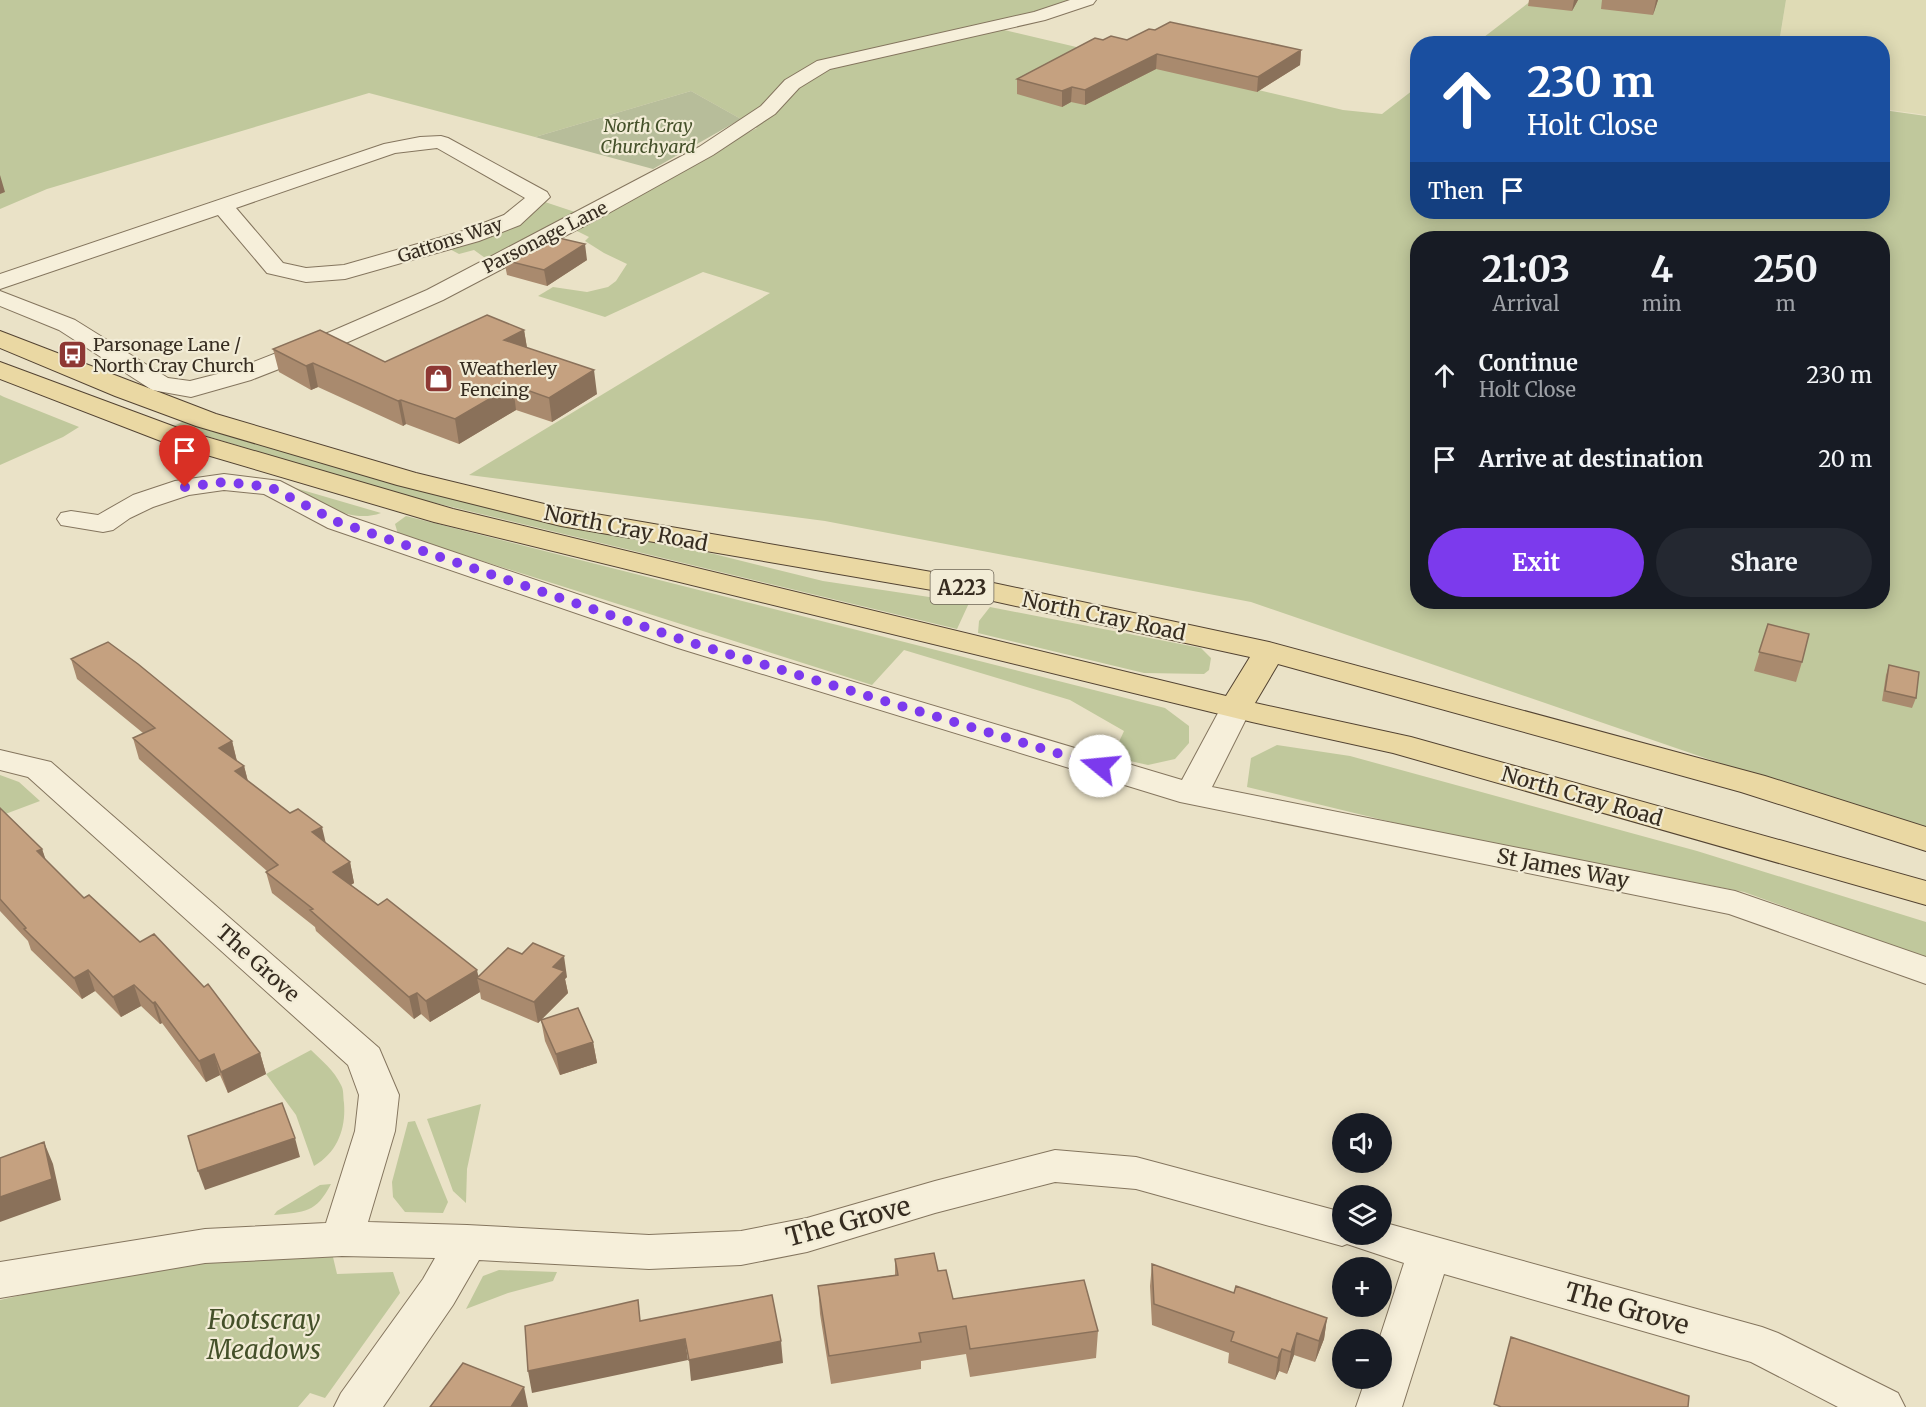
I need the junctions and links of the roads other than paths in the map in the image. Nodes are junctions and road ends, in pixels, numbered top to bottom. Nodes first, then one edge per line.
1 (1087, 0) edge
2 (222, 206) junction
3 (0, 282) edge
4 (0, 298) edge
5 (0, 339) edge
6 (0, 370) edge
7 (71, 519) dead end
8 (1269, 651) junction
9 (1236, 707) junction
10 (0, 760) edge
11 (1192, 794) junction
12 (1926, 839) edge
13 (1926, 893) edge
14 (1926, 971) edge
15 (1332, 1226) edge
16 (342, 1239) junction
17 (467, 1242) junction
18 (1392, 1242) edge
19 (1429, 1253) junction
20 (0, 1280) edge
21 (357, 1407) edge
22 (1379, 1407) edge
23 (1882, 1407) edge

1 - 4 street, Parsonage Lane
2 - 2 street, Gattons Way
2 - 3 street, Gattons Way
5 - 8 main road, North Cray Road / A223
6 - 9 main road, North Cray Road / A223
7 - 11 street, St James Way
8 - 9 main road
8 - 12 main road, North Cray Road / A223
9 - 11 street
9 - 13 main road, North Cray Road / A223
10 - 16 street, The Grove
11 - 14 street, St James Way
15 - 17 street, The Grove
16 - 17 street, The Grove
16 - 20 street, The Grove
17 - 21 street
18 - 19 street, The Grove
19 - 22 street
19 - 23 street, The Grove

